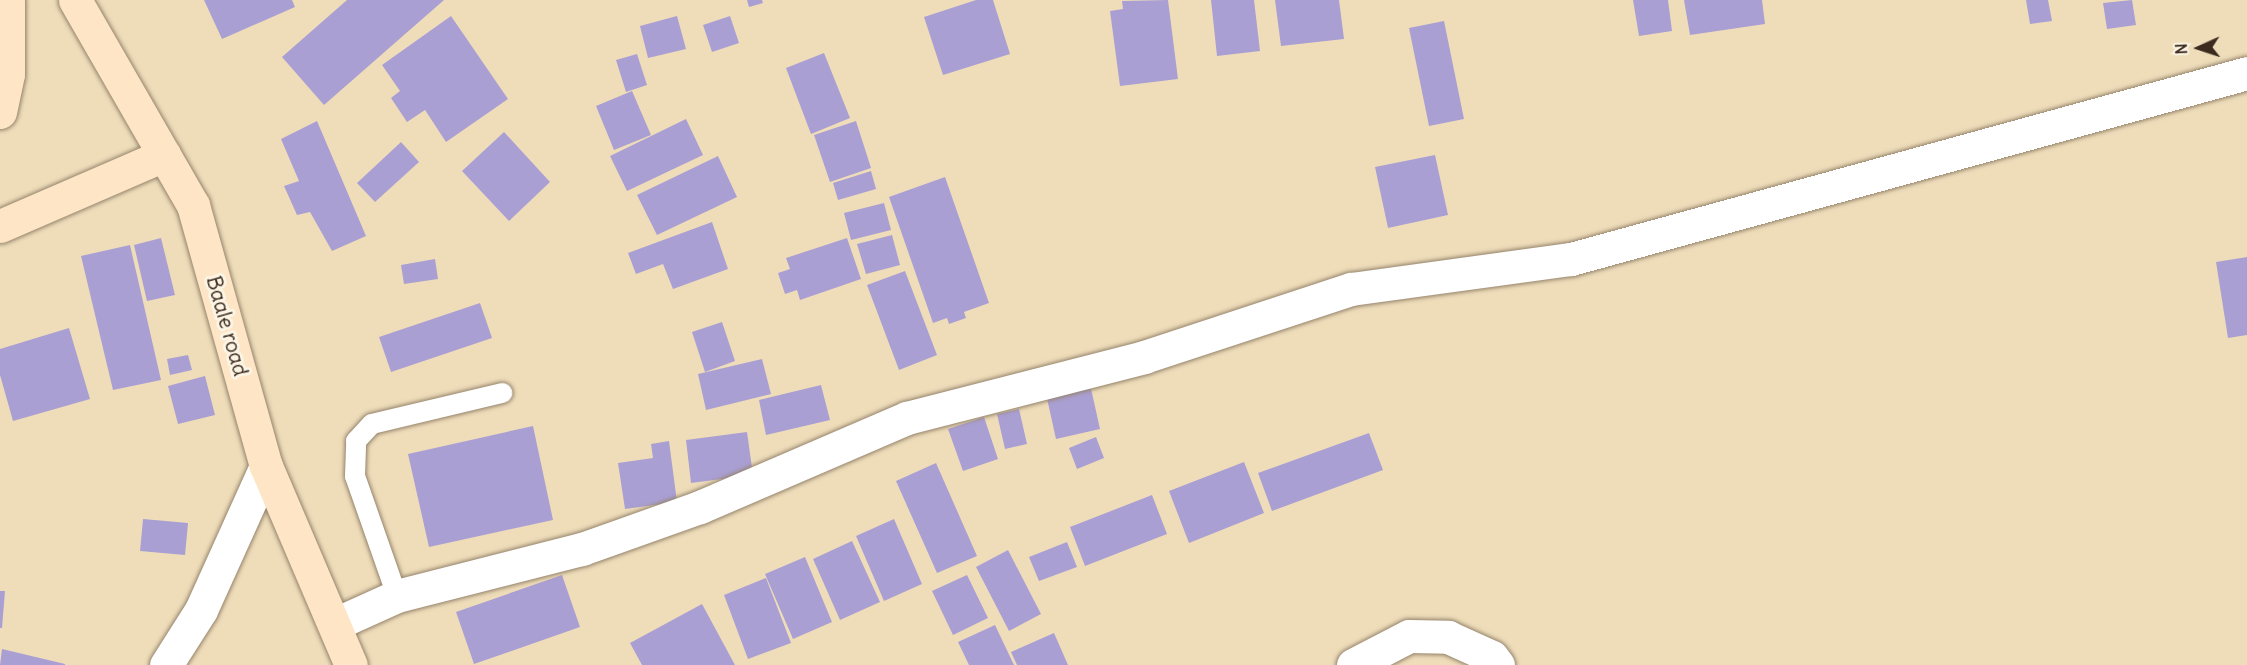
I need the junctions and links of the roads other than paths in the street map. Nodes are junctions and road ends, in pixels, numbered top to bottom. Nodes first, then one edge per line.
1 (8, 0) edge
2 (75, 0) edge
3 (2247, 73) edge
4 (0, 112) edge
5 (164, 155) junction
6 (0, 226) edge
7 (502, 393) dead end
8 (266, 466) junction
9 (397, 596) junction
10 (335, 624) junction
11 (166, 665) edge
12 (351, 665) edge
13 (1353, 665) edge
14 (1498, 665) edge

1 - 4 street
2 - 5 street, Baale road
3 - 9 street
5 - 6 street
5 - 8 street, Baale road
7 - 9 lane
8 - 10 street, Baale road
8 - 11 street
9 - 10 street
10 - 12 street, Baale road
13 - 14 street

